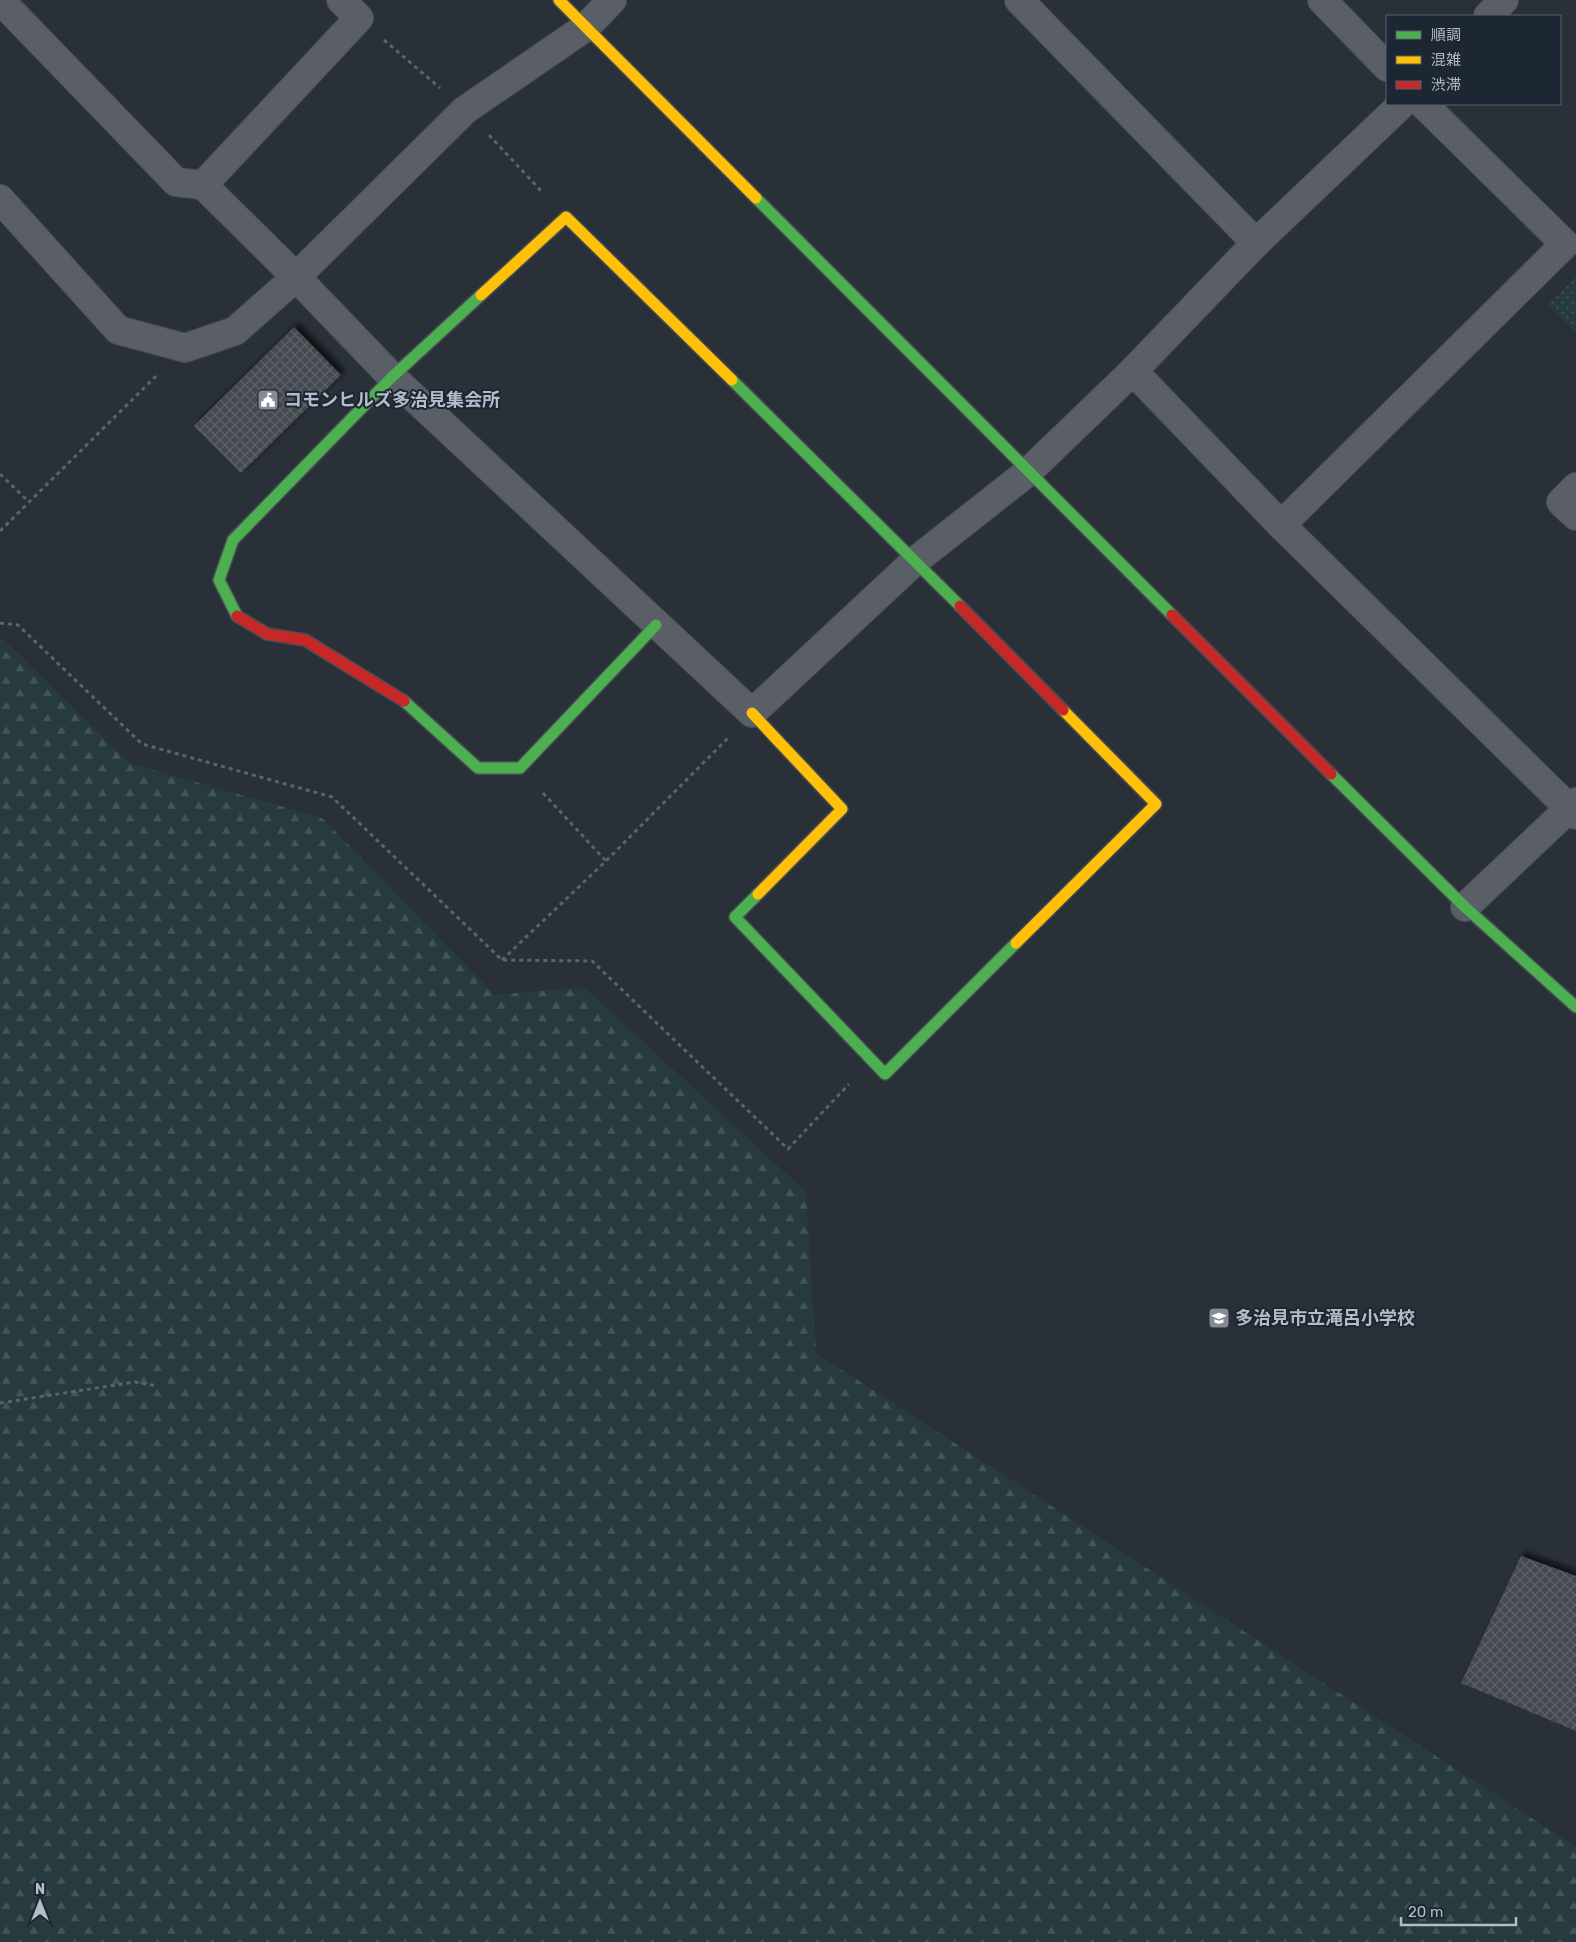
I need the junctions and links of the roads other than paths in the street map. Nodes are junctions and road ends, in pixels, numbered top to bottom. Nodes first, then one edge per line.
1 (0, 0) edge
2 (341, 0) edge
3 (559, 0) edge
4 (612, 0) edge
5 (1019, 0) edge
6 (1322, 0) edge
7 (1504, 0) edge
8 (1489, 15) edge
9 (586, 27) junction
10 (1386, 66) edge
11 (1401, 105) edge
12 (1425, 105) edge
13 (203, 186) junction
14 (0, 199) edge
15 (1256, 242) junction
16 (296, 276) junction
17 (1132, 371) junction
18 (392, 377) junction
19 (1028, 472) junction
20 (1576, 487) edge
21 (1576, 516) edge
22 (1281, 525) junction
23 (915, 561) junction
24 (656, 625) junction
25 (752, 713) junction
26 (1574, 809) edge
27 (1465, 907) junction
28 (1576, 1007) edge

1 - 13 street
2 - 13 street
3 - 9 street
4 - 9 street
5 - 15 street
6 - 10 street
7 - 8 street
9 - 16 street
9 - 19 street
11 - 15 street
12 - 22 street
13 - 16 street
14 - 16 street
15 - 17 street
16 - 18 street
17 - 19 street
17 - 22 street
18 - 23 street
18 - 24 street
18 - 24 street
19 - 23 street
19 - 27 street
20 - 21 street
22 - 26 street
23 - 25 street
23 - 25 street
24 - 25 street
26 - 27 street
27 - 28 street

